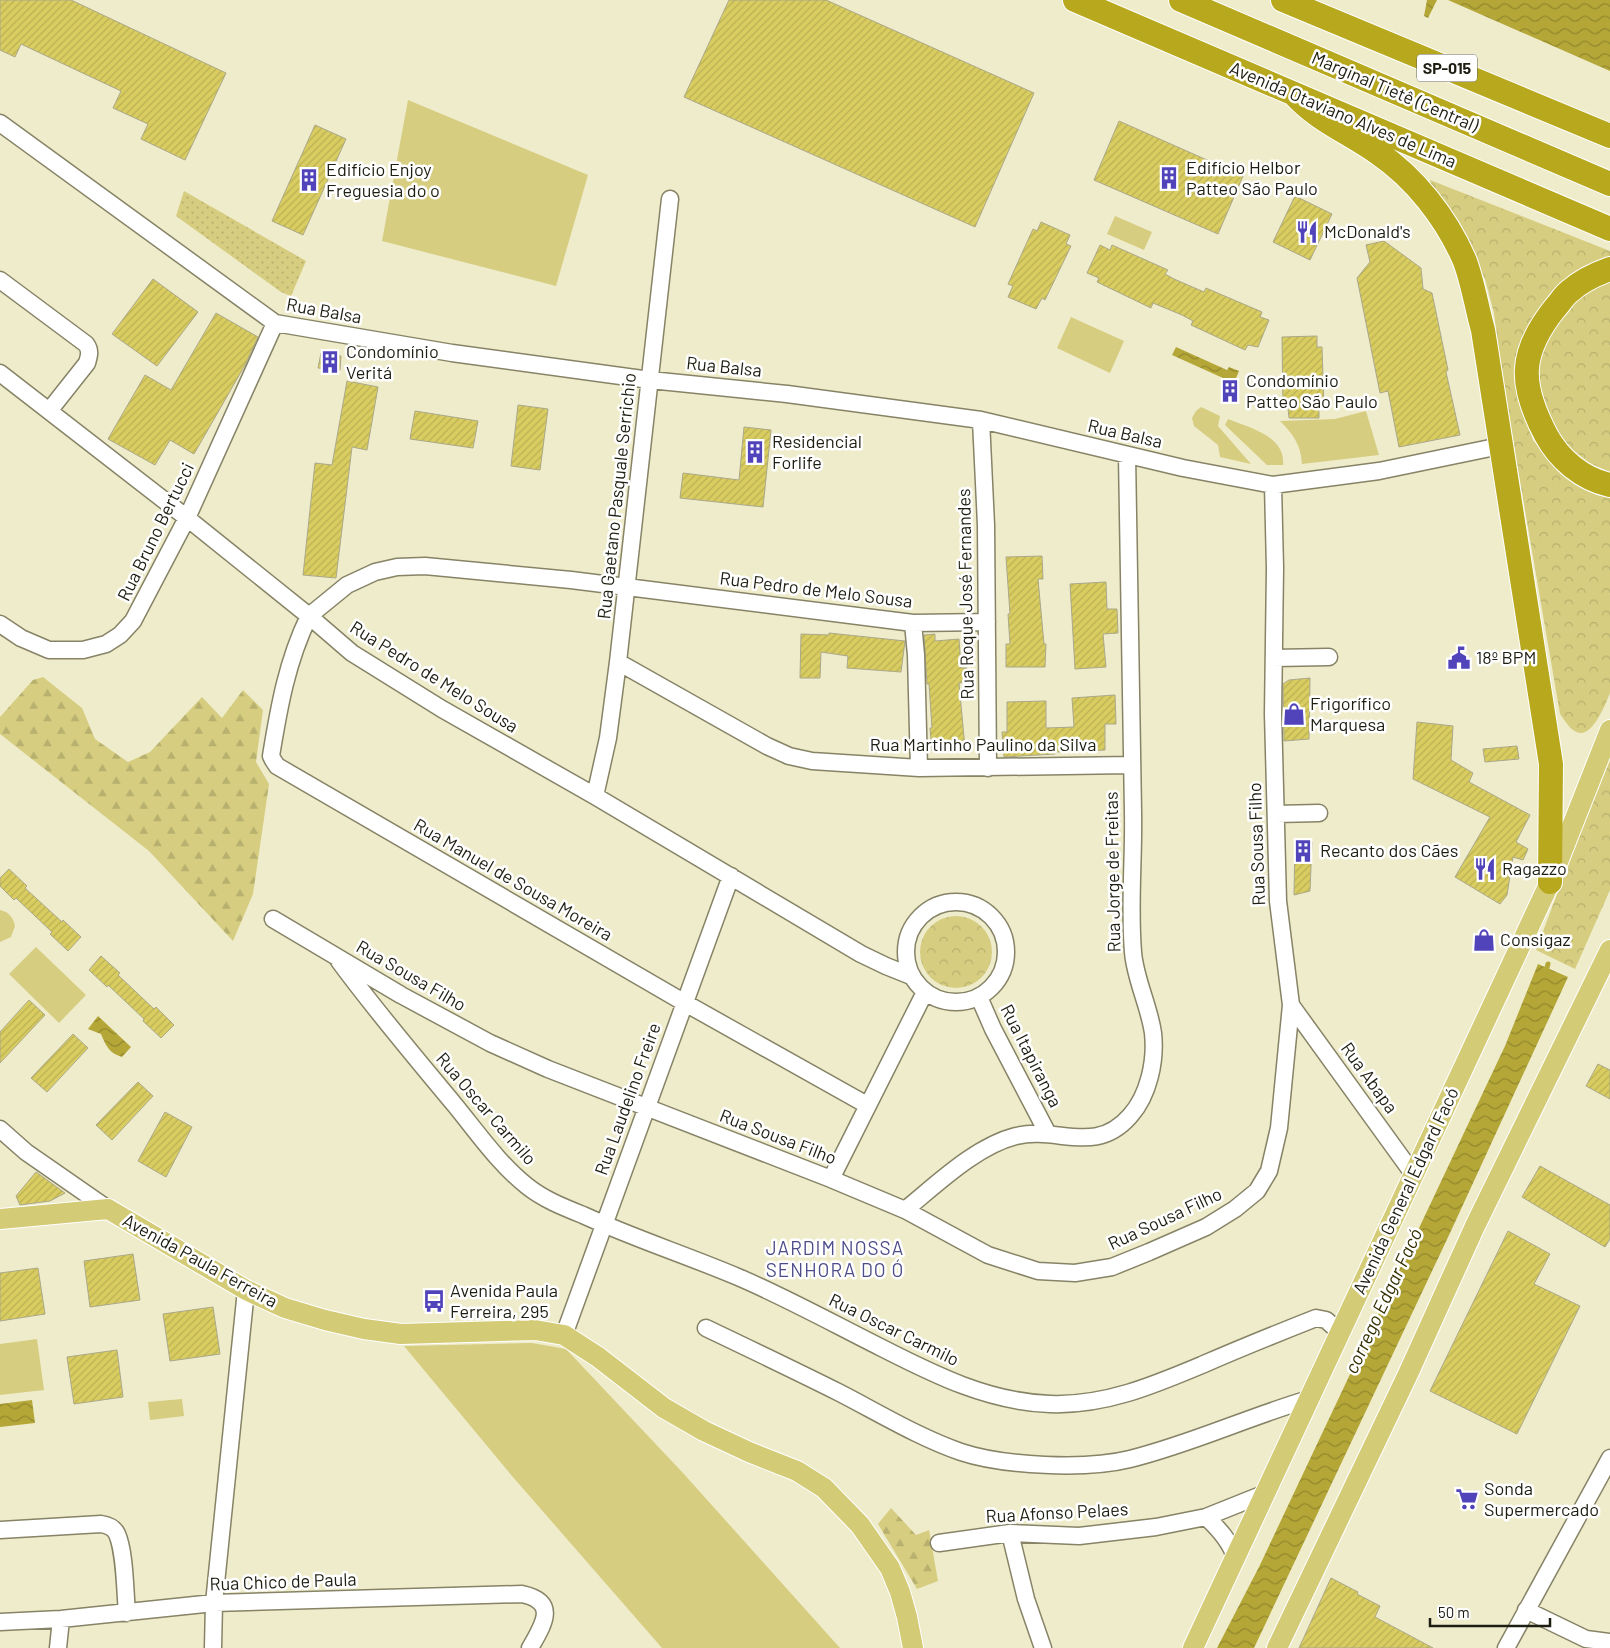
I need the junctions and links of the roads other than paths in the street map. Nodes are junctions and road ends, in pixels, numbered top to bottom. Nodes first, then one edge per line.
1 (1075, 0) edge
2 (1181, 0) edge
3 (1283, 0) edge
4 (1294, 94) junction
5 (0, 123) edge
6 (1610, 136) edge
7 (1610, 184) edge
8 (670, 199) dead end
9 (1610, 230) edge
10 (1610, 269) edge
11 (0, 280) edge
12 (275, 324) junction
13 (0, 373) edge
14 (650, 380) junction
15 (49, 411) junction
16 (982, 420) junction
17 (1500, 446) junction
18 (1127, 455) junction
19 (1273, 485) junction
20 (1610, 485) edge
21 (187, 518) junction
22 (626, 587) junction
23 (309, 616) junction
24 (913, 622) junction
25 (987, 622) junction
26 (0, 624) edge
27 (1329, 657) dead end
28 (1274, 658) junction
29 (618, 662) junction
30 (1610, 730) edge
31 (1132, 765) junction
32 (919, 768) junction
33 (988, 768) junction
34 (596, 796) junction
35 (1319, 813) dead end
36 (1276, 814) junction
37 (731, 876) junction
38 (1550, 882) junction
39 (272, 919) dead end
40 (1610, 950) edge
41 (333, 954) junction
42 (911, 976) junction
43 (925, 992) junction
44 (980, 997) junction
45 (685, 1003) junction
46 (1292, 1005) junction
47 (867, 1105) junction
48 (647, 1107) junction
49 (0, 1129) edge
50 (1048, 1134) junction
51 (1414, 1175) junction
52 (831, 1179) junction
53 (108, 1210) junction
54 (905, 1210) junction
55 (0, 1219) edge
56 (604, 1225) junction
57 (246, 1290) junction
58 (706, 1328) dead end
59 (1341, 1333) junction
60 (564, 1335) junction
61 (1309, 1399) junction
62 (1610, 1458) edge
63 (1266, 1493) junction
64 (1206, 1517) junction
65 (0, 1530) edge
66 (1010, 1533) junction
67 (939, 1543) dead end
68 (1235, 1557) junction
69 (214, 1604) junction
70 (1526, 1610) junction
71 (126, 1613) junction
72 (61, 1619) junction
73 (0, 1622) edge
74 (1610, 1642) edge
75 (58, 1648) edge
76 (213, 1648) edge
77 (530, 1648) edge
78 (913, 1648) edge
79 (1044, 1648) edge
80 (1193, 1648) edge
81 (1277, 1648) edge
82 (1506, 1648) edge

1 - 4 highway, Avenida Otaviano Alves de Lima
2 - 7 highway, Marginal Tietê (Central)
3 - 6 highway, SP-015
4 - 9 highway, Avenida Otaviano Alves de Lima
4 - 17 highway
5 - 12 street, Rua Balsa
8 - 14 street, Rua Gaetano Pasquale Serrichio
10 - 20 highway
11 - 15 street
12 - 14 street, Rua Balsa
12 - 21 street, Rua Bruno Bertucci
13 - 15 street
14 - 16 street, Rua Balsa
14 - 22 street, Rua Gaetano Pasquale Serrichio
15 - 21 street
16 - 18 street, Rua Balsa
16 - 25 street, Rua Roque José Fernandes
17 - 19 street, Rua Balsa
17 - 38 highway
18 - 19 street, Rua Balsa
18 - 31 street, Rua Jorge de Freitas
19 - 28 street, Rua Sousa Filho
21 - 23 street
21 - 26 street, Rua Bruno Bertucci
22 - 23 street, Rua Pedro de Melo Sousa
22 - 24 street, Rua Pedro de Melo Sousa
22 - 29 street, Rua Gaetano Pasquale Serrichio
23 - 34 street, Rua Pedro de Melo Sousa
23 - 45 street, Rua Manuel de Sousa Moreira
24 - 25 street, Rua Pedro de Melo Sousa
24 - 32 street
25 - 33 street, Rua Roque José Fernandes
27 - 28 street
28 - 36 street, Rua Sousa Filho
29 - 32 street, Rua Martinho Paulino da Silva
29 - 34 street, Rua Gaetano Pasquale Serrichio
30 - 38 main road, Avenida General Edgard Facó
31 - 33 street, Rua Martinho Paulino da Silva
31 - 50 street, Rua Jorge de Freitas
32 - 33 street, Rua Martinho Paulino da Silva
34 - 37 street, Rua Pedro de Melo Sousa
35 - 36 street
36 - 46 street, Rua Sousa Filho
37 - 42 street, Rua Pedro de Melo Sousa
37 - 45 street, Rua Laudelino Freire
38 - 51 main road, Avenida General Edgard Facó
39 - 41 street, Rua Sousa Filho
40 - 81 main road
41 - 48 street, Rua Sousa Filho
41 - 56 street, Rua Oscar Carmilo
42 - 43 street
42 - 44 street
43 - 44 street
43 - 47 street
44 - 50 street, Rua Itapiranga
45 - 47 street, Rua Manuel de Sousa Moreira
45 - 48 street, Rua Laudelino Freire
46 - 51 street, Rua Abapa
46 - 54 street, Rua Sousa Filho
47 - 52 street
48 - 52 street, Rua Sousa Filho
48 - 56 street, Rua Laudelino Freire
49 - 53 street, Avenida Paula Ferreira
50 - 54 street, Rua Jorge de Freitas
51 - 59 main road, Avenida General Edgard Facó
52 - 54 street, Rua Sousa Filho
53 - 55 main road
53 - 57 main road, Avenida Paula Ferreira
56 - 59 street, Rua Oscar Carmilo
56 - 60 street, Rua Laudelino Freire
57 - 60 main road, Avenida Paula Ferreira
57 - 69 street
58 - 61 street
59 - 61 main road, Avenida General Edgard Facó
60 - 78 main road, Avenida Paula Ferreira
61 - 63 main road, Avenida General Edgard Facó
62 - 70 street
63 - 64 street, Rua Afonso Pelaes
63 - 68 main road, Avenida General Edgard Facó
64 - 66 street, Rua Afonso Pelaes
64 - 68 street
65 - 71 street
66 - 67 street, Rua Afonso Pelaes
66 - 79 street
68 - 80 main road, Avenida General Edgard Facó
69 - 71 street, Rua Chico de Paula
69 - 76 street
69 - 77 street, Rua Chico de Paula
70 - 74 street
70 - 82 street
71 - 72 street, Rua Chico de Paula
72 - 73 street, Rua Chico de Paula
72 - 75 street

